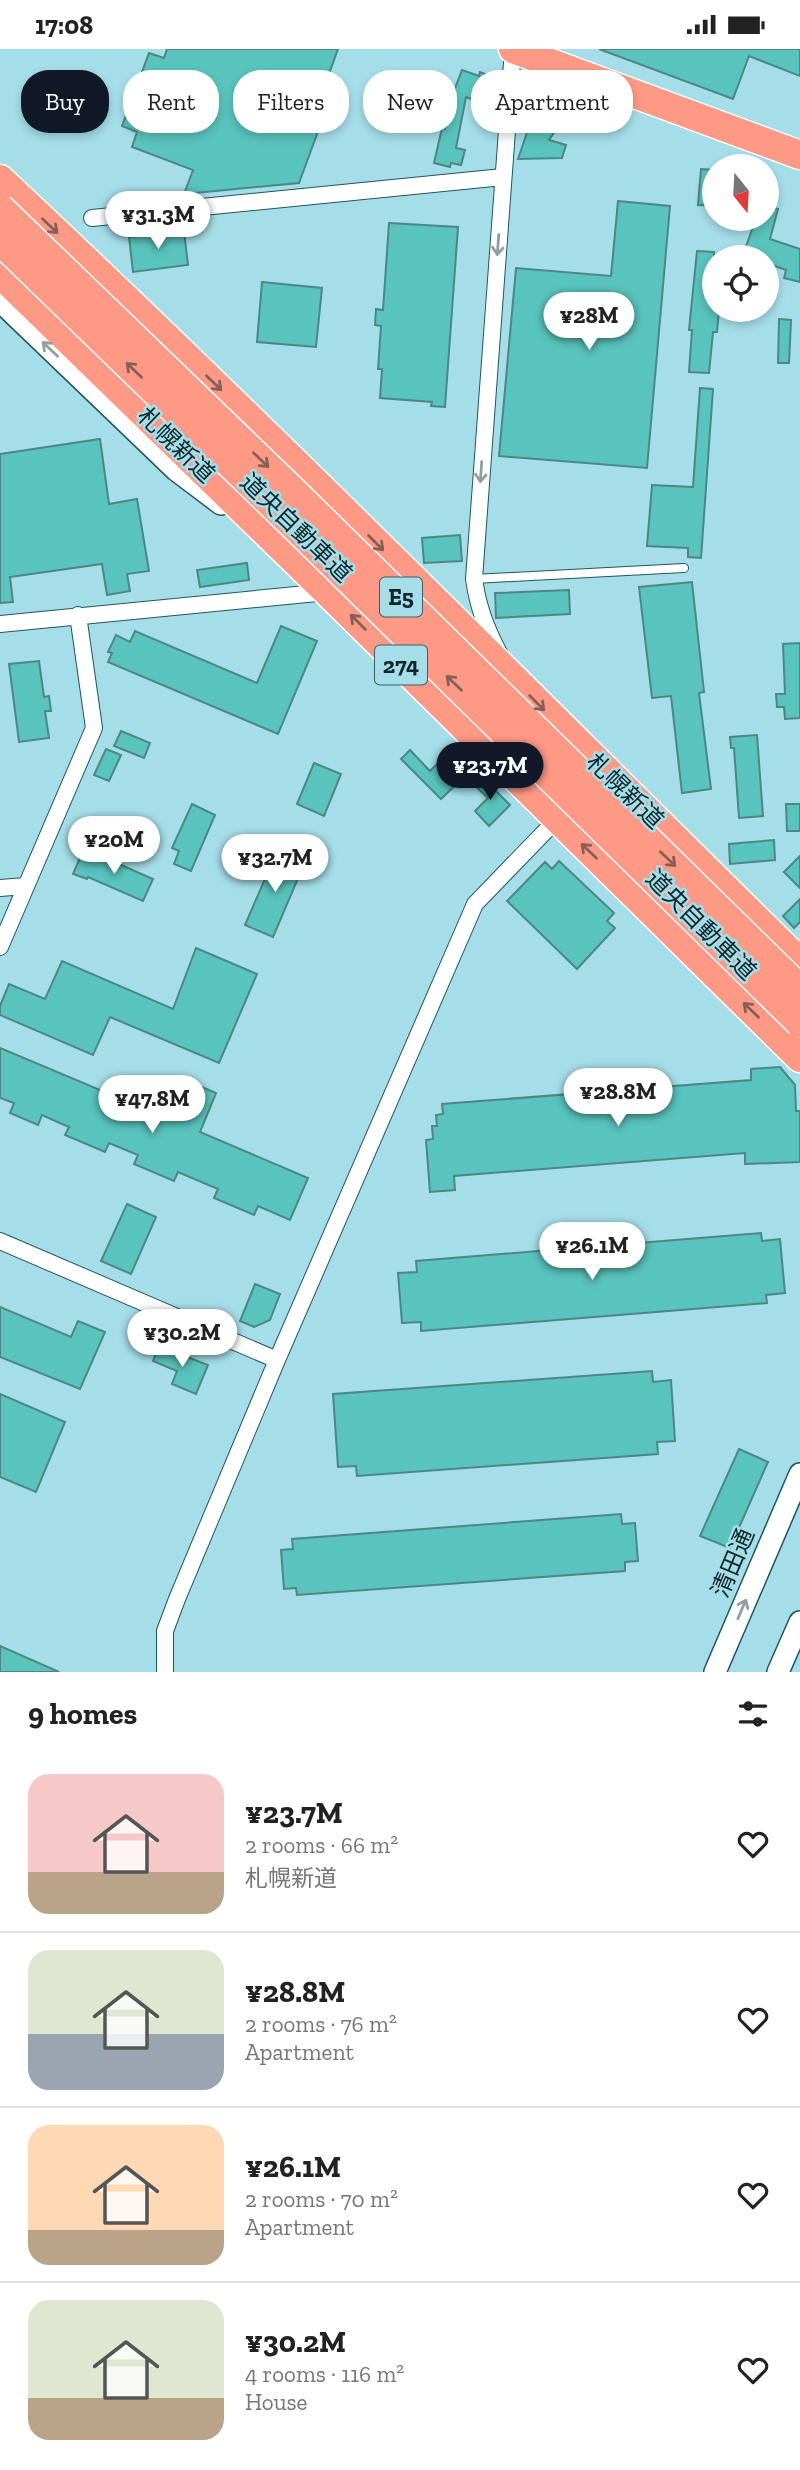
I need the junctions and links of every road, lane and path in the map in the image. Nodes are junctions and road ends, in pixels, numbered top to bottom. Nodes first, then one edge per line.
1 (513, 49) edge
2 (800, 155) edge
3 (503, 177) junction
4 (0, 179) edge
5 (0, 208) edge
6 (92, 218) dead end
7 (0, 241) edge
8 (0, 274) edge
9 (0, 301) edge
10 (287, 554) junction
11 (684, 568) dead end
12 (474, 579) junction
13 (327, 592) junction
14 (78, 615) junction
15 (0, 624) edge
16 (512, 678) junction
17 (604, 771) junction
18 (556, 820) junction
19 (25, 886) junction
20 (0, 888) edge
21 (0, 947) edge
22 (800, 962) edge
23 (800, 989) edge
24 (800, 1023) edge
25 (800, 1058) edge
26 (0, 1241) edge
27 (276, 1360) junction
28 (800, 1474) edge
29 (799, 1625) edge
30 (164, 1672) edge
31 (715, 1672) edge
32 (778, 1672) edge

1 - 2 highway
1 - 3 street
3 - 6 street
3 -> 12 street
4 -> 16 highway, 札幌新道
5 -> 23 highway, 道央自動車道 / E5, bridge
24 -> 7 highway, 道央自動車道 / E5, bridge
8 - 10 highway, 札幌新道 / 274
10 -> 9 street
10 - 13 highway, 札幌新道 / 274
11 - 12 lane
12 - 16 street
13 - 14 street
18 -> 13 highway, 札幌新道 / 274
14 - 15 street
14 - 19 street
16 -> 17 highway, 札幌新道
17 - 18 street
17 - 22 highway, 札幌新道
25 -> 18 highway, 札幌新道 / 274
18 - 27 street
19 - 20 street
19 - 21 street
26 - 27 street
27 - 30 street
31 -> 28 street, 清田通
29 - 32 street

